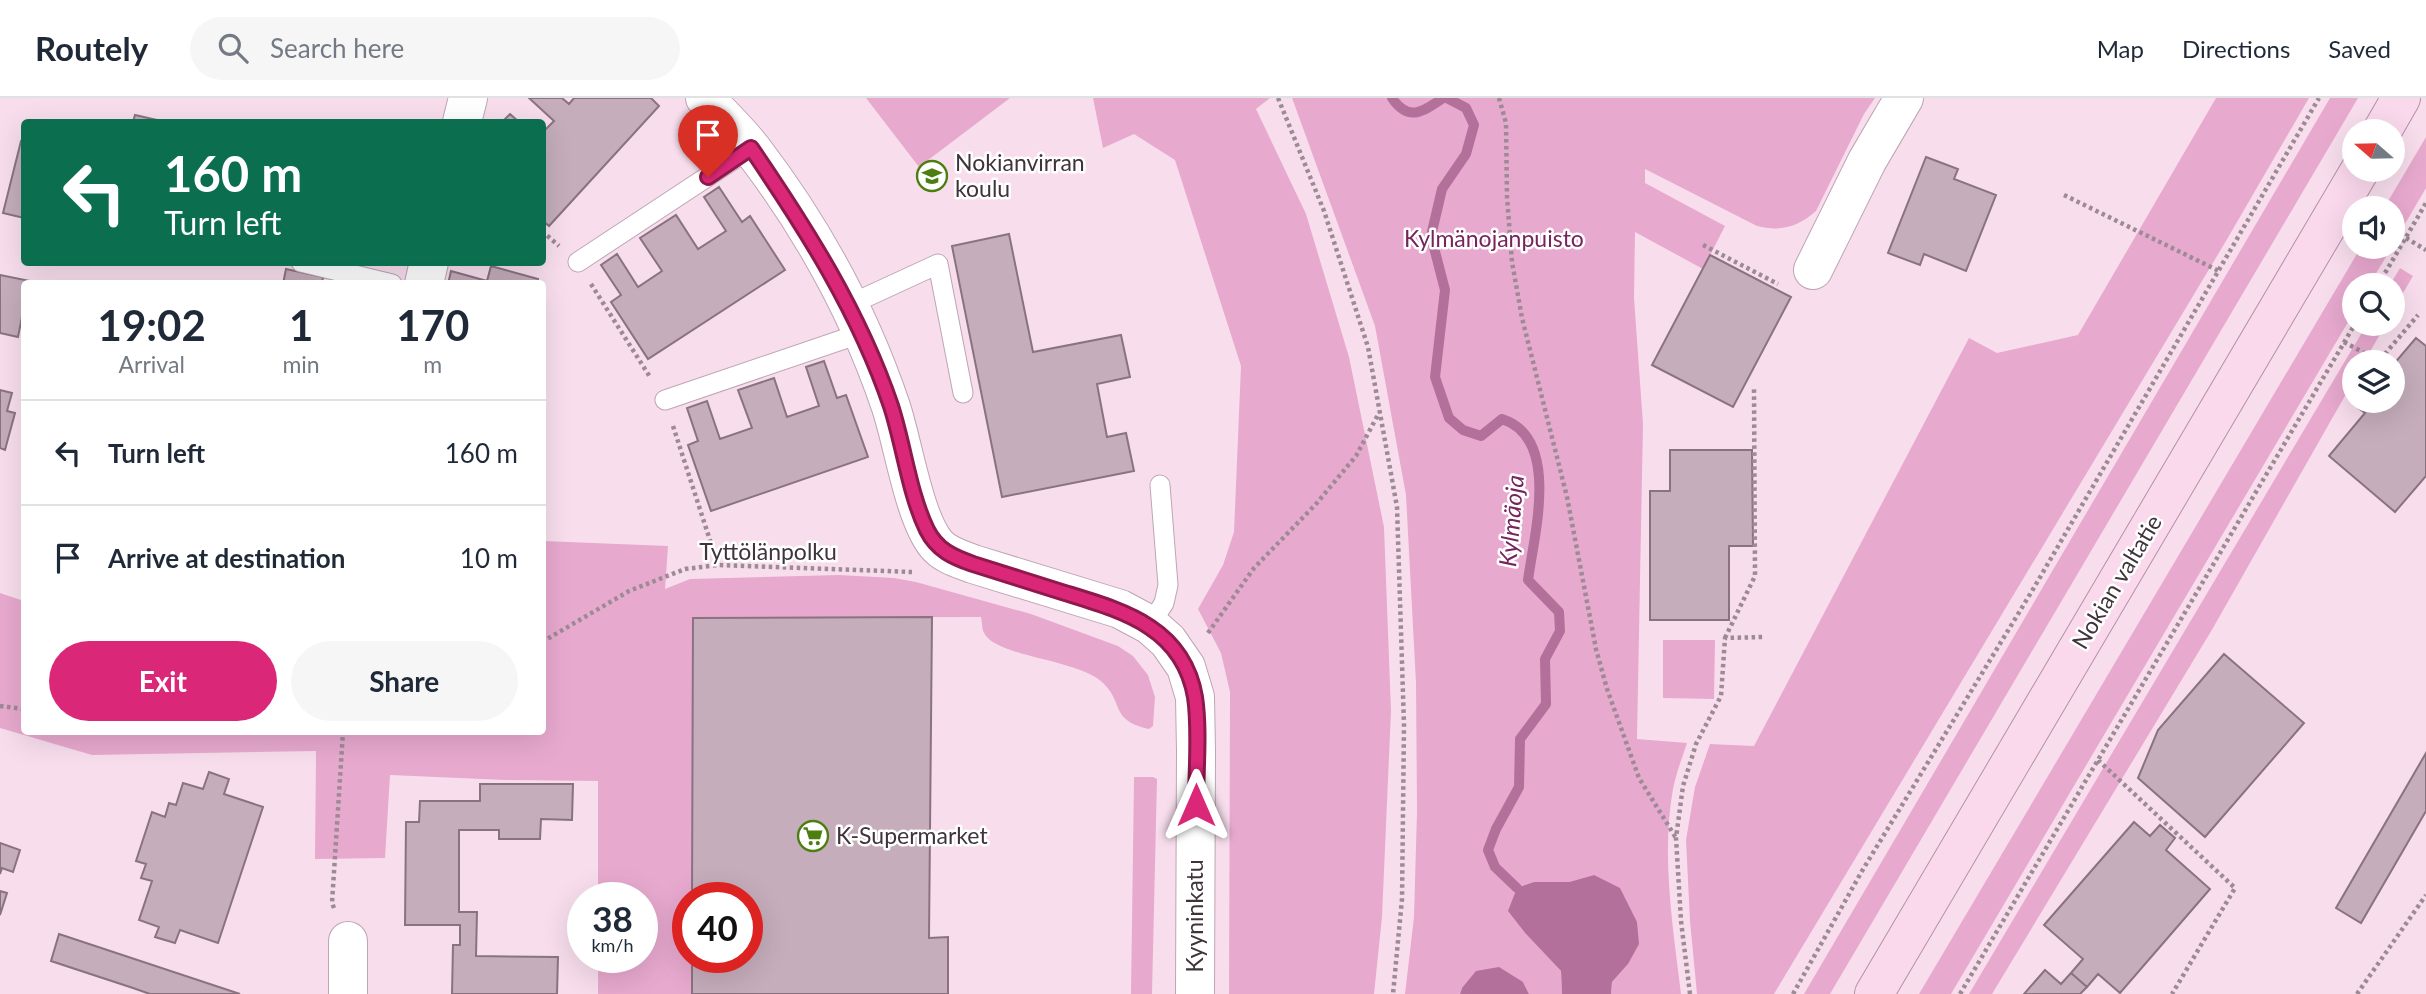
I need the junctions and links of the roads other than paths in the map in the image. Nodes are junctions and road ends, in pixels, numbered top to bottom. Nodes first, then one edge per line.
1 (468, 98) edge
2 (705, 98) edge
3 (1904, 98) edge
4 (2401, 98) edge
5 (464, 119) edge
6 (2389, 119) edge
7 (751, 148) junction
8 (2353, 182) edge
9 (578, 262) dead end
10 (318, 266) edge
11 (376, 280) edge
12 (1801, 280) road end
13 (855, 319) junction
14 (963, 393) dead end
15 (664, 400) dead end
16 (1160, 485) dead end
17 (1150, 625) junction
18 (348, 941) road end
19 (348, 994) edge
20 (1195, 994) edge
21 (1874, 994) edge

1 - 5 street
2 - 7 street, Kyyninkatu
3 - 12 street
4 - 6 main road
7 - 9 lane
7 - 13 street, Kyyninkatu
8 - 21 main road, Nokian valtatie
10 - 11 lane
13 - 14 lane
13 - 15 lane
13 - 17 street, Kyyninkatu
16 - 17 lane
17 - 20 street, Kyyninkatu
18 - 19 street

